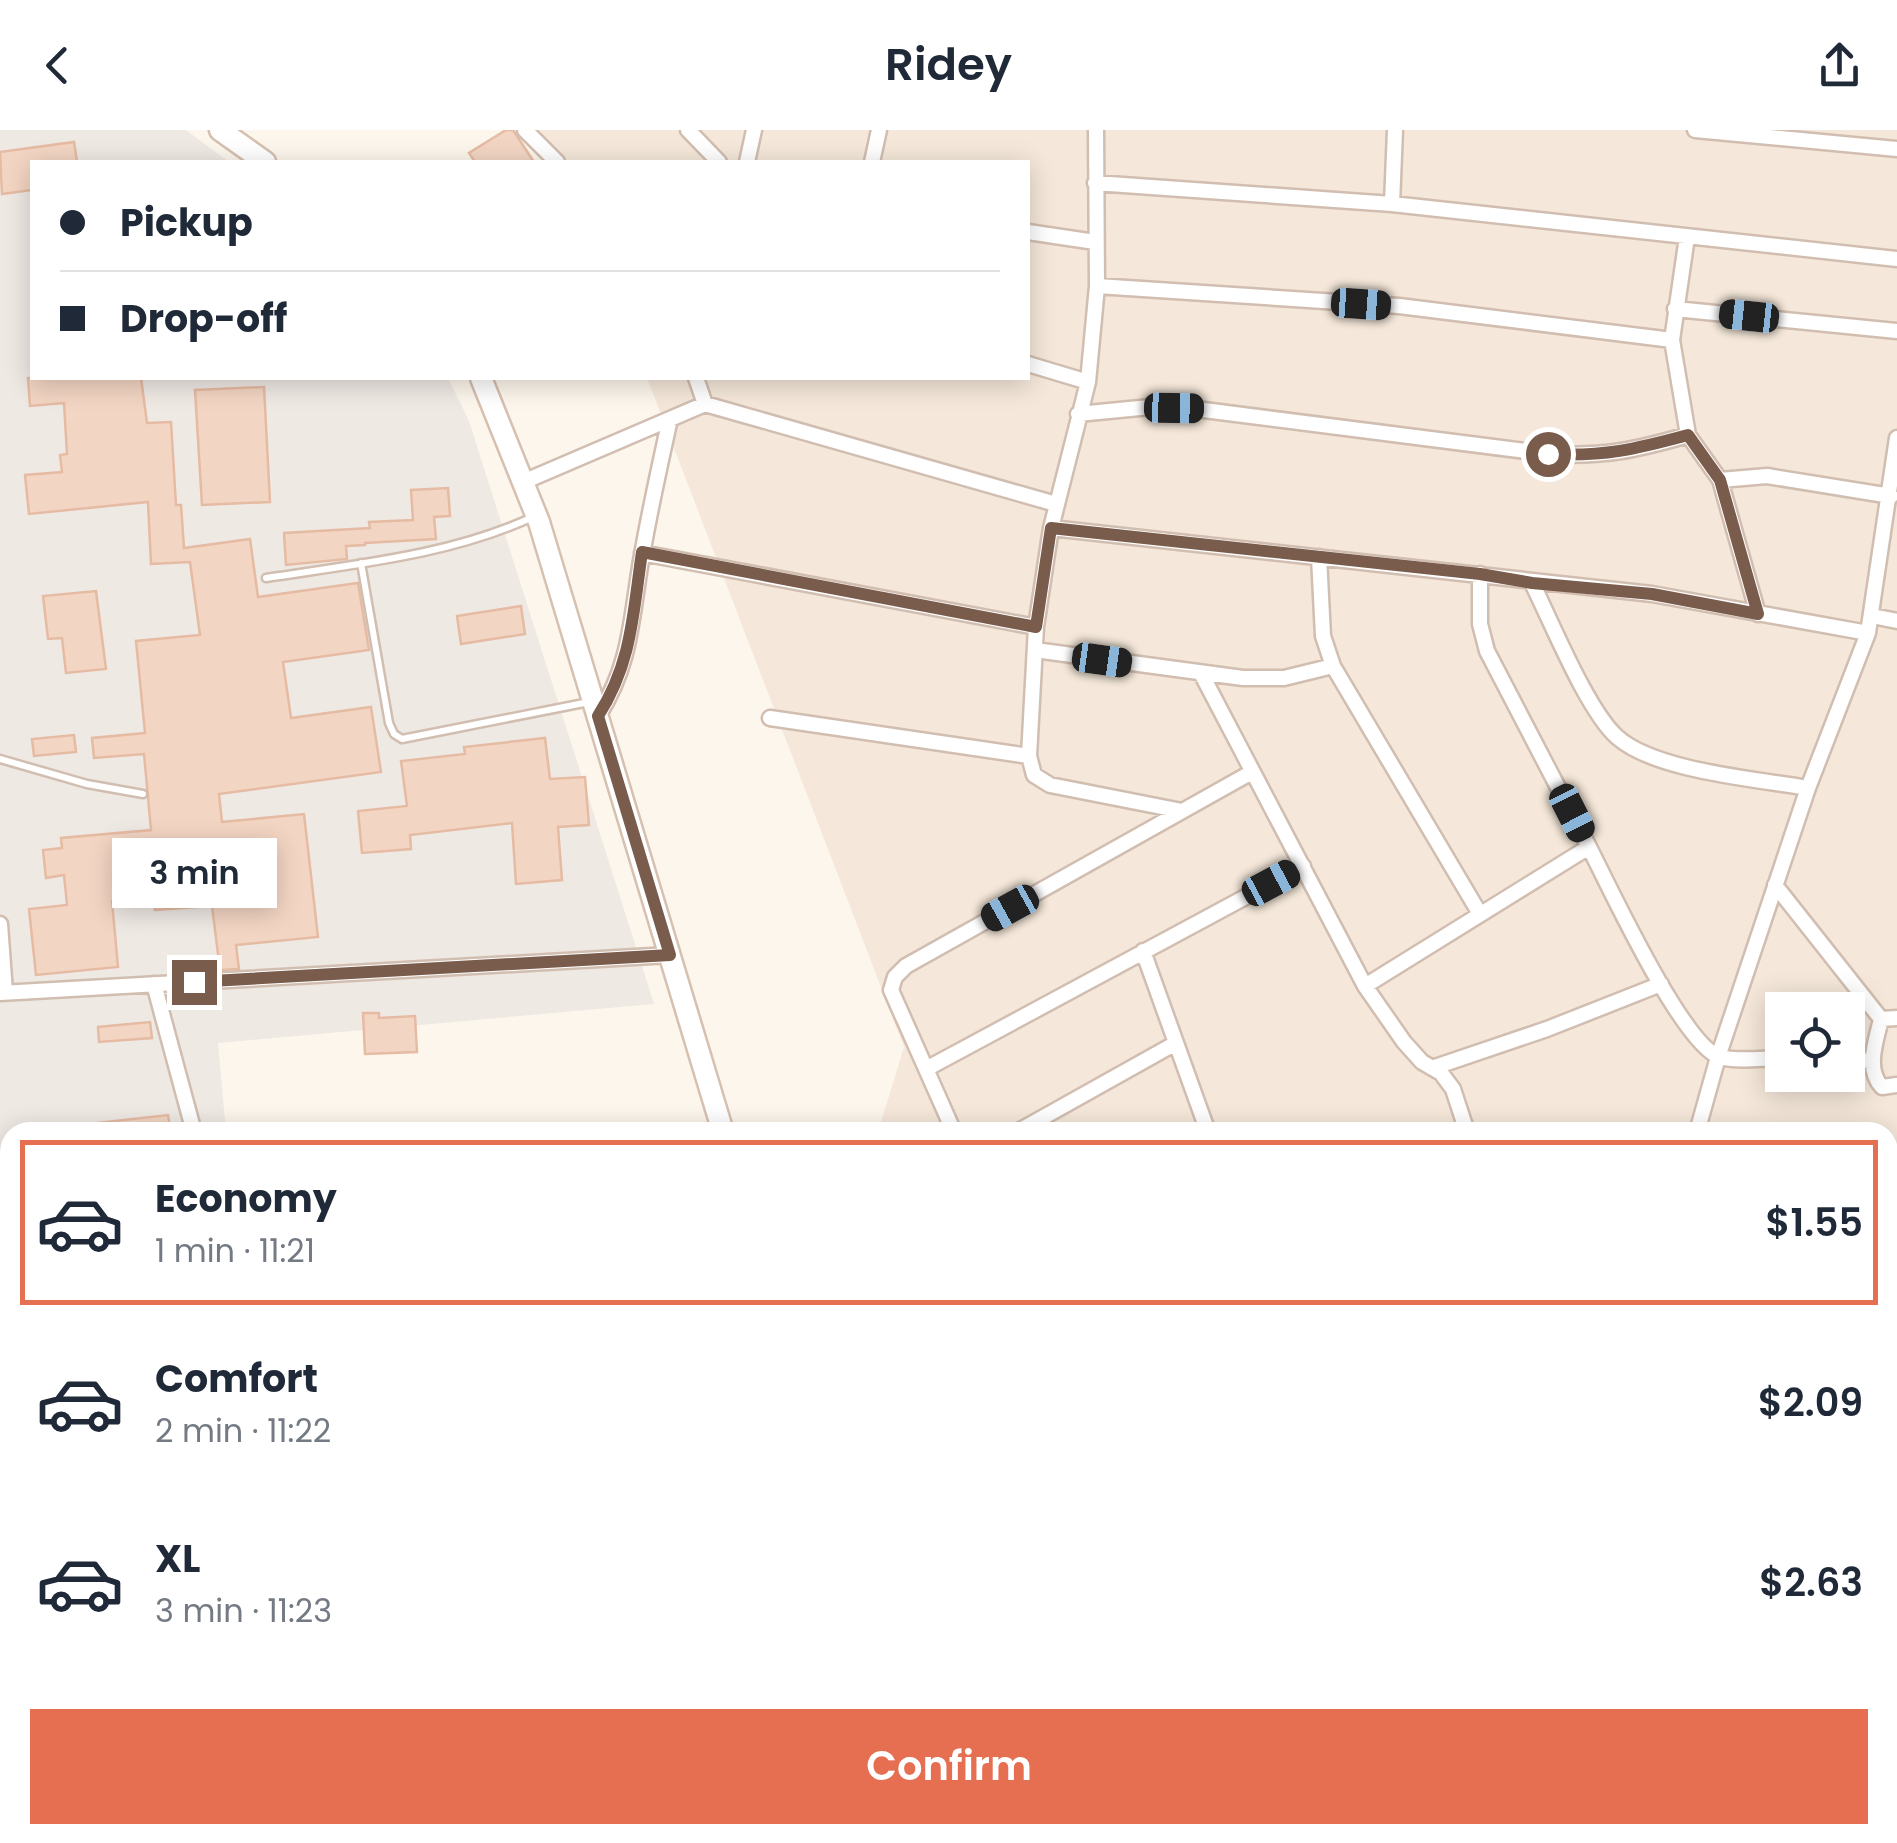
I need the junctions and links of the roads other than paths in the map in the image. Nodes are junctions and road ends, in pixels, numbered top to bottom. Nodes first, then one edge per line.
1 (220, 130) edge
2 (524, 130) edge
3 (688, 130) edge
4 (754, 130) edge
5 (879, 130) edge
6 (1096, 130) edge
7 (1395, 130) edge
8 (1694, 130) edge
9 (1897, 149) edge
10 (262, 160) edge
11 (555, 160) edge
12 (718, 160) edge
13 (746, 160) edge
14 (872, 160) edge
15 (1094, 183) junction
16 (1392, 204) junction
17 (1030, 232) edge
18 (1688, 238) junction
19 (1095, 242) junction
20 (1897, 259) edge
21 (1097, 286) junction
22 (1675, 309) junction
23 (1897, 332) edge
24 (1672, 340) junction
25 (1030, 365) edge
26 (481, 380) edge
27 (697, 380) edge
28 (1088, 382) junction
29 (705, 404) junction
30 (1078, 414) junction
31 (670, 419) junction
32 (1688, 435) junction
33 (1897, 438) edge
34 (1720, 480) junction
35 (523, 482) junction
36 (1891, 496) junction
37 (1056, 504) junction
38 (536, 516) junction
39 (1051, 528) junction
40 (642, 552) junction
41 (1320, 557) junction
42 (361, 564) junction
43 (1480, 574) junction
44 (266, 578) dead end
45 (1532, 583) junction
46 (1758, 614) junction
47 (1872, 616) junction
48 (1897, 621) edge
49 (1036, 627) junction
50 (1868, 634) junction
51 (1035, 650) junction
52 (1333, 666) junction
53 (1202, 675) junction
54 (596, 709) junction
55 (770, 718) dead end
56 (1030, 756) junction
57 (0, 759) edge
58 (1252, 772) junction
59 (1808, 788) junction
60 (143, 794) dead end
61 (1182, 812) junction
62 (1589, 847) junction
63 (1303, 866) junction
64 (1775, 885) junction
65 (1480, 914) junction
66 (0, 924) edge
67 (1143, 951) junction
68 (670, 955) junction
69 (154, 984) junction
70 (1661, 984) junction
71 (1366, 986) junction
72 (2, 992) edge
73 (1881, 1018) junction
74 (1897, 1018) edge
75 (1176, 1043) junction
76 (1718, 1056) junction
77 (1765, 1057) edge
78 (1865, 1061) edge
79 (1872, 1061) junction
80 (1432, 1068) junction
81 (926, 1069) junction
82 (1897, 1085) edge
83 (191, 1122) edge
84 (720, 1122) edge
85 (950, 1122) edge
86 (1035, 1122) edge
87 (1204, 1122) edge
88 (1465, 1122) edge
89 (1701, 1122) edge

1 - 10 street
2 - 11 street
3 - 12 street
4 - 13 street
5 - 14 street
6 - 15 street
7 - 16 street
8 - 9 street
15 - 16 street
15 - 19 street
16 - 18 street
17 - 19 street
18 - 20 street
18 - 22 street
19 - 21 street
21 - 24 street
21 - 28 street
22 - 23 street
22 - 24 street
24 - 32 street
25 - 28 street
26 - 35 street
27 - 29 street
28 - 30 street
29 - 31 street
29 - 37 street
30 - 32 street
30 - 37 street
31 - 35 street
31 - 40 street
32 - 34 street
33 - 36 street
34 - 36 street
34 - 46 street
35 - 38 street
36 - 47 street
37 - 39 street
38 - 42 lane
38 - 54 street
39 - 41 street
39 - 49 street
40 - 49 street
40 - 54 street
41 - 43 street
41 - 52 street
42 - 44 lane
42 - 54 lane
43 - 45 street
43 - 62 street
45 - 46 street
45 - 59 street
46 - 50 street
47 - 48 street
47 - 50 street
49 - 51 street
50 - 59 street
51 - 53 street
51 - 56 street
52 - 53 street
52 - 65 street
53 - 58 street
54 - 68 street
55 - 56 street
56 - 61 street
57 - 60 lane
58 - 61 street
58 - 63 street
59 - 64 street
61 - 81 street
62 - 65 street
62 - 70 street
63 - 67 street
63 - 71 street
64 - 73 street
64 - 76 street
65 - 71 street
66 - 72 street
67 - 75 street
67 - 81 street
68 - 69 street
68 - 84 street
69 - 72 street
69 - 83 street
70 - 76 street
70 - 80 street
71 - 80 street
73 - 74 street
73 - 79 street
75 - 86 street
75 - 87 street
76 - 77 street
76 - 89 street
78 - 79 street
79 - 82 street
80 - 88 street
81 - 85 street

